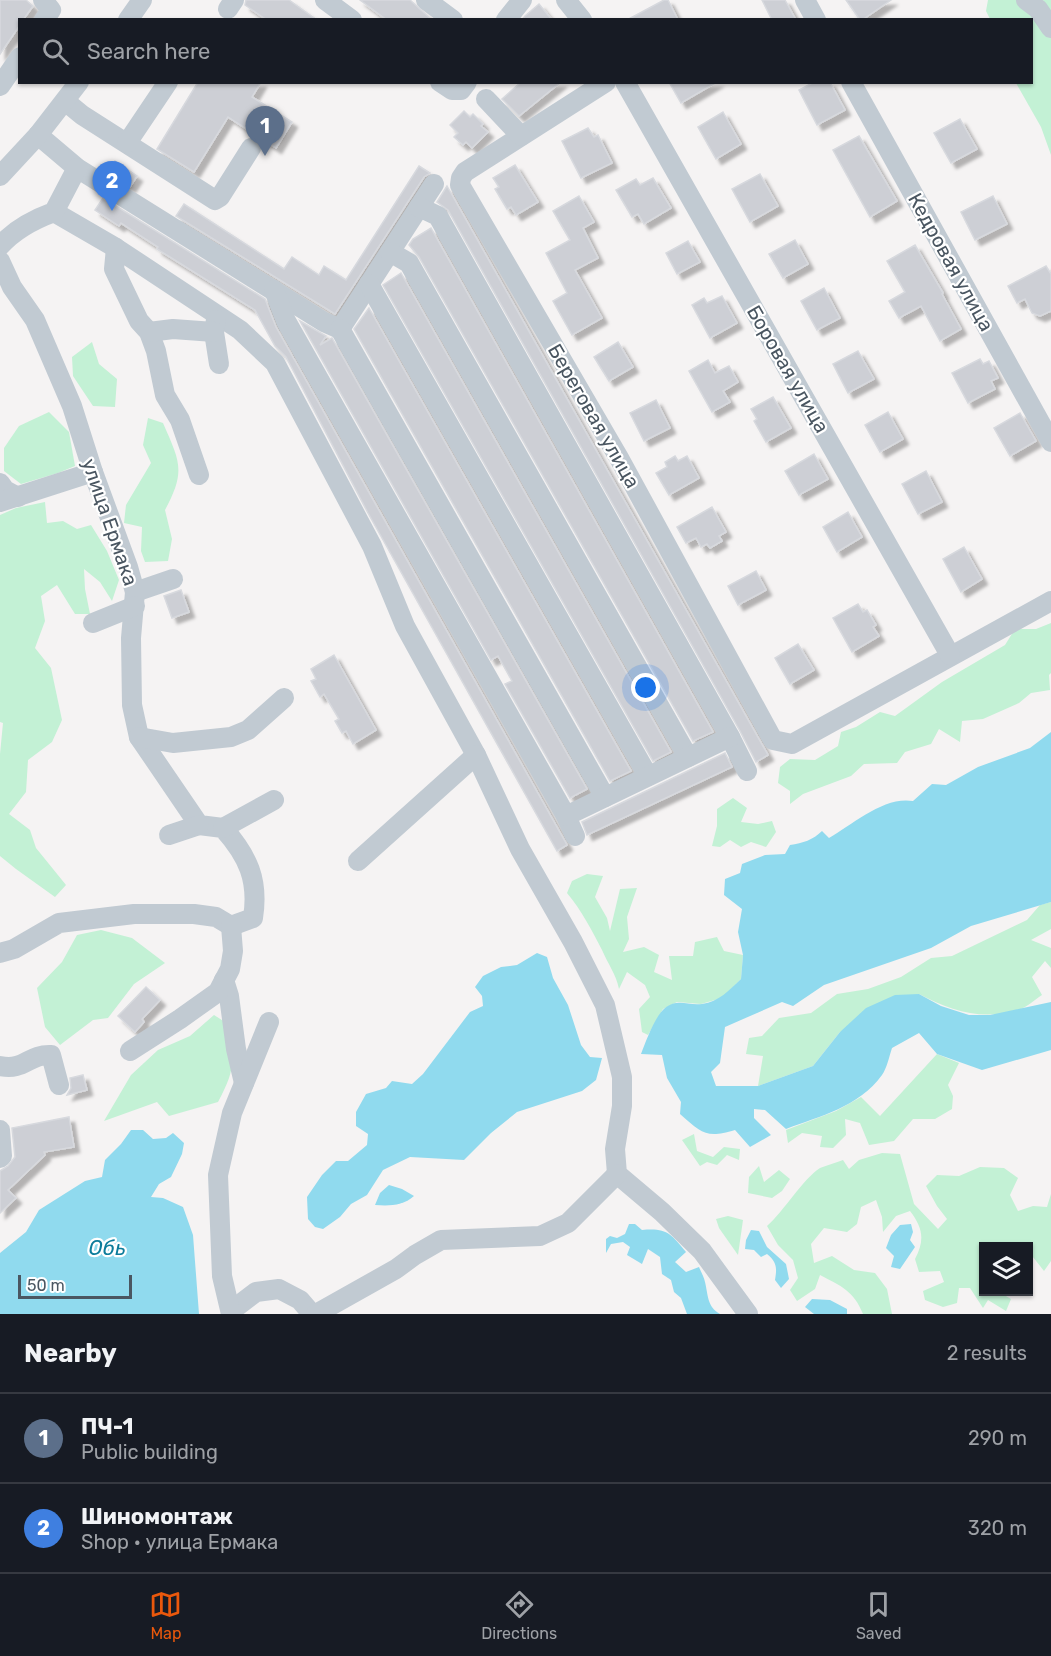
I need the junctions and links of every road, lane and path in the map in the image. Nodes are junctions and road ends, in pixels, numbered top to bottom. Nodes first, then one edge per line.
1 (43, 0) edge
2 (142, 0) edge
3 (325, 0) edge
4 (426, 0) edge
5 (522, 0) edge
6 (566, 0) edge
7 (805, 0) edge
8 (1026, 0) edge
9 (45, 18) edge
10 (129, 18) edge
11 (349, 18) edge
12 (450, 18) edge
13 (508, 18) edge
14 (580, 18) edge
15 (815, 18) edge
16 (1051, 28) edge
17 (18, 60) edge
18 (78, 84) edge
19 (167, 84) edge
20 (443, 84) edge
21 (466, 84) edge
22 (603, 84) edge
23 (626, 84) edge
24 (852, 84) edge
25 (0, 86) edge
26 (486, 99) dead end
27 (65, 101) junction
28 (38, 135) junction
29 (520, 136) junction
30 (128, 144) junction
31 (251, 148) dead end
32 (77, 168) junction
33 (0, 176) edge
34 (434, 184) dead end
35 (418, 207) junction
36 (54, 212) junction
37 (0, 246) edge
38 (116, 248) junction
39 (390, 252) junction
40 (0, 261) edge
41 (369, 284) junction
42 (274, 290) junction
43 (215, 323) junction
44 (340, 329) junction
45 (149, 332) junction
46 (219, 364) dead end
47 (1051, 442) edge
48 (93, 472) junction
49 (199, 475) dead end
50 (0, 483) edge
51 (9, 500) edge
52 (172, 579) dead end
53 (135, 599) junction
54 (1051, 601) edge
55 (93, 623) dead end
56 (950, 655) junction
57 (284, 698) dead end
58 (139, 737) junction
59 (730, 737) junction
60 (476, 755) junction
61 (688, 757) junction
62 (747, 771) dead end
63 (648, 776) junction
64 (605, 797) junction
65 (273, 800) dead end
66 (566, 816) junction
67 (200, 825) junction
68 (223, 828) junction
69 (169, 835) dead end
70 (574, 836) dead end
71 (358, 861) dead end
72 (231, 926) junction
73 (0, 953) edge
74 (224, 980) junction
75 (269, 1022) dead end
76 (129, 1051) dead end
77 (0, 1066) edge
78 (244, 1083) junction
79 (59, 1085) dead end
80 (0, 1130) edge
81 (0, 1158) edge
82 (617, 1174) junction
83 (231, 1313) edge
84 (314, 1314) edge
85 (748, 1314) edge

1 - 9 street
2 - 10 street
3 - 11 street
4 - 12 street
5 - 13 street
6 - 14 street
7 - 15 street
8 - 16 street
17 - 25 street
18 - 27 street
19 - 30 street
20 - 21 street
22 - 29 street, Береговая улица
23 - 56 street, Боровая улица
24 - 47 street, Кедровая улица
26 - 29 street
27 - 28 street
27 - 30 street
28 - 32 street
28 - 33 street
29 - 56 street, Береговая улица
30 - 31 street
32 - 36 street
32 - 42 street
34 - 35 street
35 - 39 street
35 - 59 street
36 - 37 street
36 - 38 street
38 - 43 street
38 - 45 street
39 - 41 street
39 - 61 street
40 - 48 street, улица Ермака
41 - 44 street
41 - 63 street
42 - 44 street
42 - 66 street
43 - 45 street
43 - 46 street
43 - 60 street
44 - 64 street
45 - 49 street
48 - 51 street
48 - 53 street, улица Ермака
50 - 51 street
52 - 53 street
53 - 55 street
53 - 58 street, улица Ермака
54 - 56 street
57 - 58 street
58 - 67 street, улица Ермака
59 - 61 street
59 - 62 street
60 - 71 street
60 - 82 street
61 - 63 street
63 - 64 street
64 - 66 street
65 - 68 street
66 - 70 street
67 - 68 street
67 - 69 street
68 - 72 street
72 - 73 street
72 - 74 street
74 - 76 street
74 - 78 street
75 - 78 street
77 - 79 street
78 - 83 street
80 - 81 street
82 - 84 street
82 - 85 street
83 - 84 street

